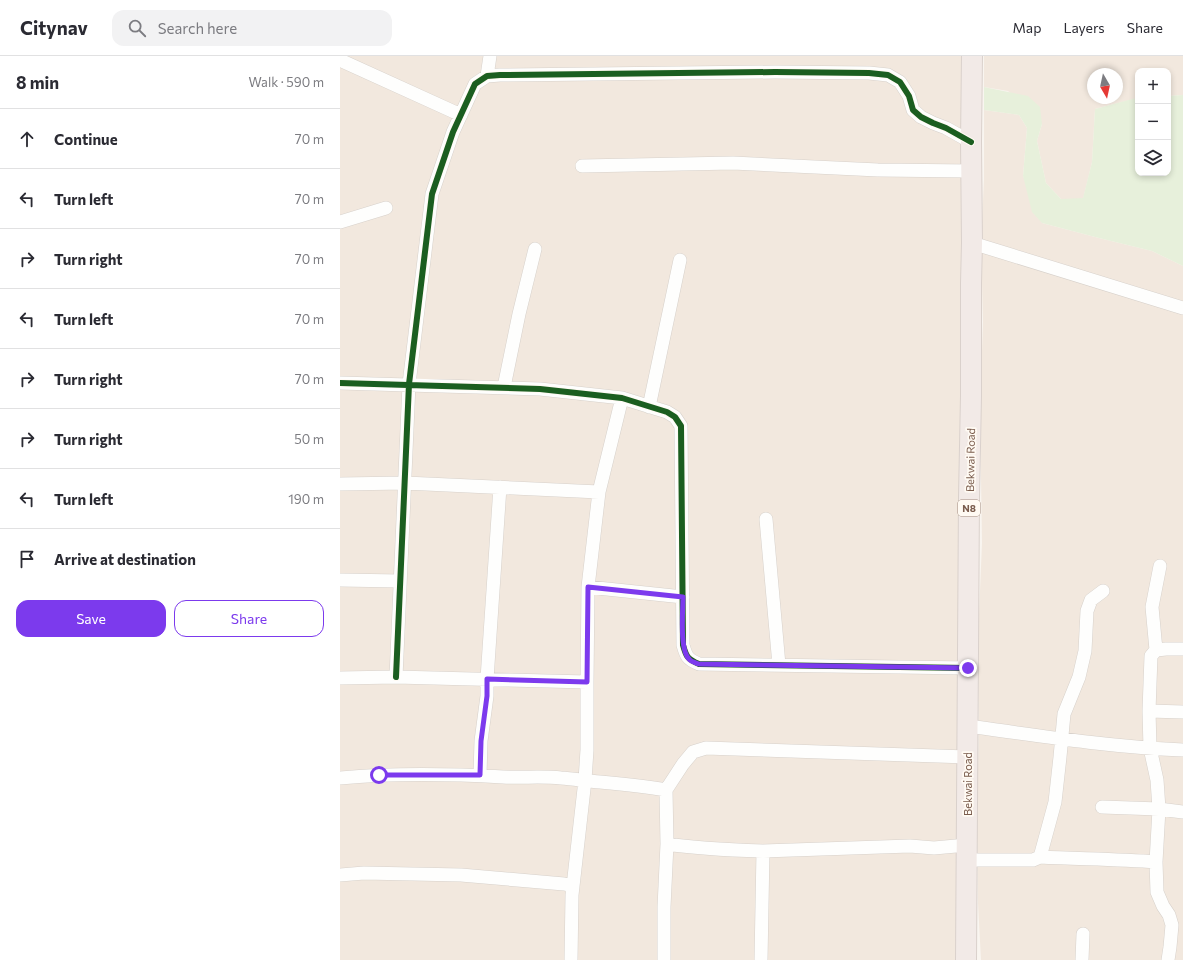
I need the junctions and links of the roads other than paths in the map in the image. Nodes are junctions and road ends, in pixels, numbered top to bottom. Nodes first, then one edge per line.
1 (490, 56) edge
2 (972, 56) edge
3 (340, 60) edge
4 (487, 76) junction
5 (461, 115) junction
6 (971, 142) junction
7 (582, 166) dead end
8 (971, 171) junction
9 (386, 208) dead end
10 (340, 222) edge
11 (972, 243) junction
12 (534, 249) dead end
13 (680, 260) dead end
14 (1183, 308) edge
15 (340, 383) edge
16 (409, 384) junction
17 (504, 387) junction
18 (622, 398) junction
19 (649, 406) junction
20 (405, 483) junction
21 (340, 484) edge
22 (500, 487) junction
23 (599, 492) junction
24 (766, 519) dead end
25 (1160, 566) dead end
26 (340, 580) edge
27 (400, 581) junction
28 (588, 587) junction
29 (1103, 591) dead end
30 (683, 597) junction
31 (1183, 648) edge
32 (1156, 650) junction
33 (779, 665) junction
34 (968, 668) junction
35 (396, 677) junction
36 (340, 678) edge
37 (487, 679) junction
38 (587, 682) junction
39 (1149, 711) junction
40 (1183, 712) edge
41 (968, 726) junction
42 (1061, 739) junction
43 (1150, 748) junction
44 (1183, 750) edge
45 (967, 757) junction
46 (480, 775) junction
47 (340, 778) edge
48 (585, 780) junction
49 (666, 790) junction
50 (1102, 807) dead end
51 (1159, 809) junction
52 (1183, 812) edge
53 (667, 844) junction
54 (763, 851) junction
55 (967, 852) junction
56 (1040, 857) junction
57 (1156, 862) junction
58 (340, 875) edge
59 (573, 886) junction
60 (1083, 934) dead end
61 (571, 960) edge
62 (664, 960) edge
63 (761, 960) edge
64 (966, 960) edge
65 (1082, 960) edge
66 (1168, 960) edge

1 - 4 street
2 - 6 highway, Bekwai Road / N8
3 - 5 street
4 - 5 street
4 - 6 street
5 - 16 street
6 - 8 highway, Bekwai Road / N8
7 - 8 street
8 - 11 highway, Bekwai Road / N8
9 - 10 street
11 - 14 street
11 - 34 highway, Bekwai Road / N8
12 - 17 street
13 - 19 street
15 - 16 street
16 - 17 street
16 - 20 street
17 - 18 street
18 - 19 street
18 - 23 street
19 - 30 street
20 - 21 street
20 - 22 street
20 - 27 street
22 - 23 street
22 - 37 street
23 - 28 street
24 - 33 street
25 - 32 street
26 - 27 street
27 - 35 street
28 - 30 street
28 - 38 street
29 - 42 street
30 - 33 street
31 - 32 street
32 - 39 street
33 - 34 street
34 - 41 highway, Bekwai Road / N8
35 - 36 street
35 - 37 street
37 - 38 street
37 - 46 street
38 - 48 street
39 - 40 street
39 - 43 street
41 - 42 street
41 - 45 highway, Bekwai Road / N8
42 - 43 street
42 - 56 street
43 - 44 street
43 - 51 street
45 - 49 street
45 - 55 highway, Bekwai Road / N8
46 - 47 street
46 - 48 street
48 - 49 street
48 - 59 street
49 - 53 street
50 - 51 street
51 - 52 street
51 - 57 street
53 - 54 street
53 - 62 street
54 - 55 street
54 - 63 street
55 - 56 street
55 - 64 highway, Bekwai Road / N8
56 - 57 street
57 - 66 street
58 - 59 street
59 - 61 street
60 - 65 street

